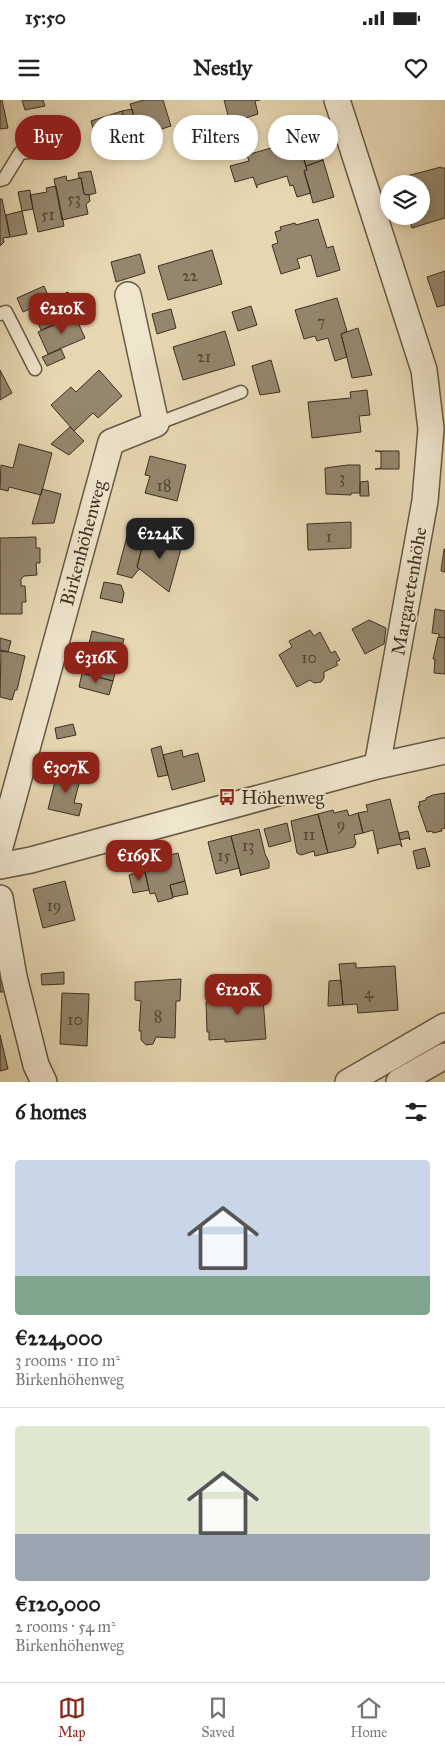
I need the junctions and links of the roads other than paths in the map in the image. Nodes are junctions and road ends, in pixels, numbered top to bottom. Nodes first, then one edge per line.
1 (337, 100) edge
2 (16, 160) edge
3 (0, 180) edge
4 (128, 294) dead end
5 (0, 314) edge
6 (35, 369) dead end
7 (241, 392) dead end
8 (156, 424) junction
9 (445, 751) edge
10 (377, 766) junction
11 (0, 848) edge
12 (0, 866) edge
13 (0, 898) edge
14 (445, 1026) edge
15 (445, 1056) edge
16 (44, 1082) edge
17 (348, 1082) edge
18 (399, 1082) edge

1 - 10 street, Margaretenhöhe
2 - 3 lane
4 - 8 street
5 - 6 lane
7 - 8 lane
8 - 11 street, Birkenhöhenweg
9 - 10 street
10 - 12 street
13 - 16 street
14 - 17 street
15 - 18 street

